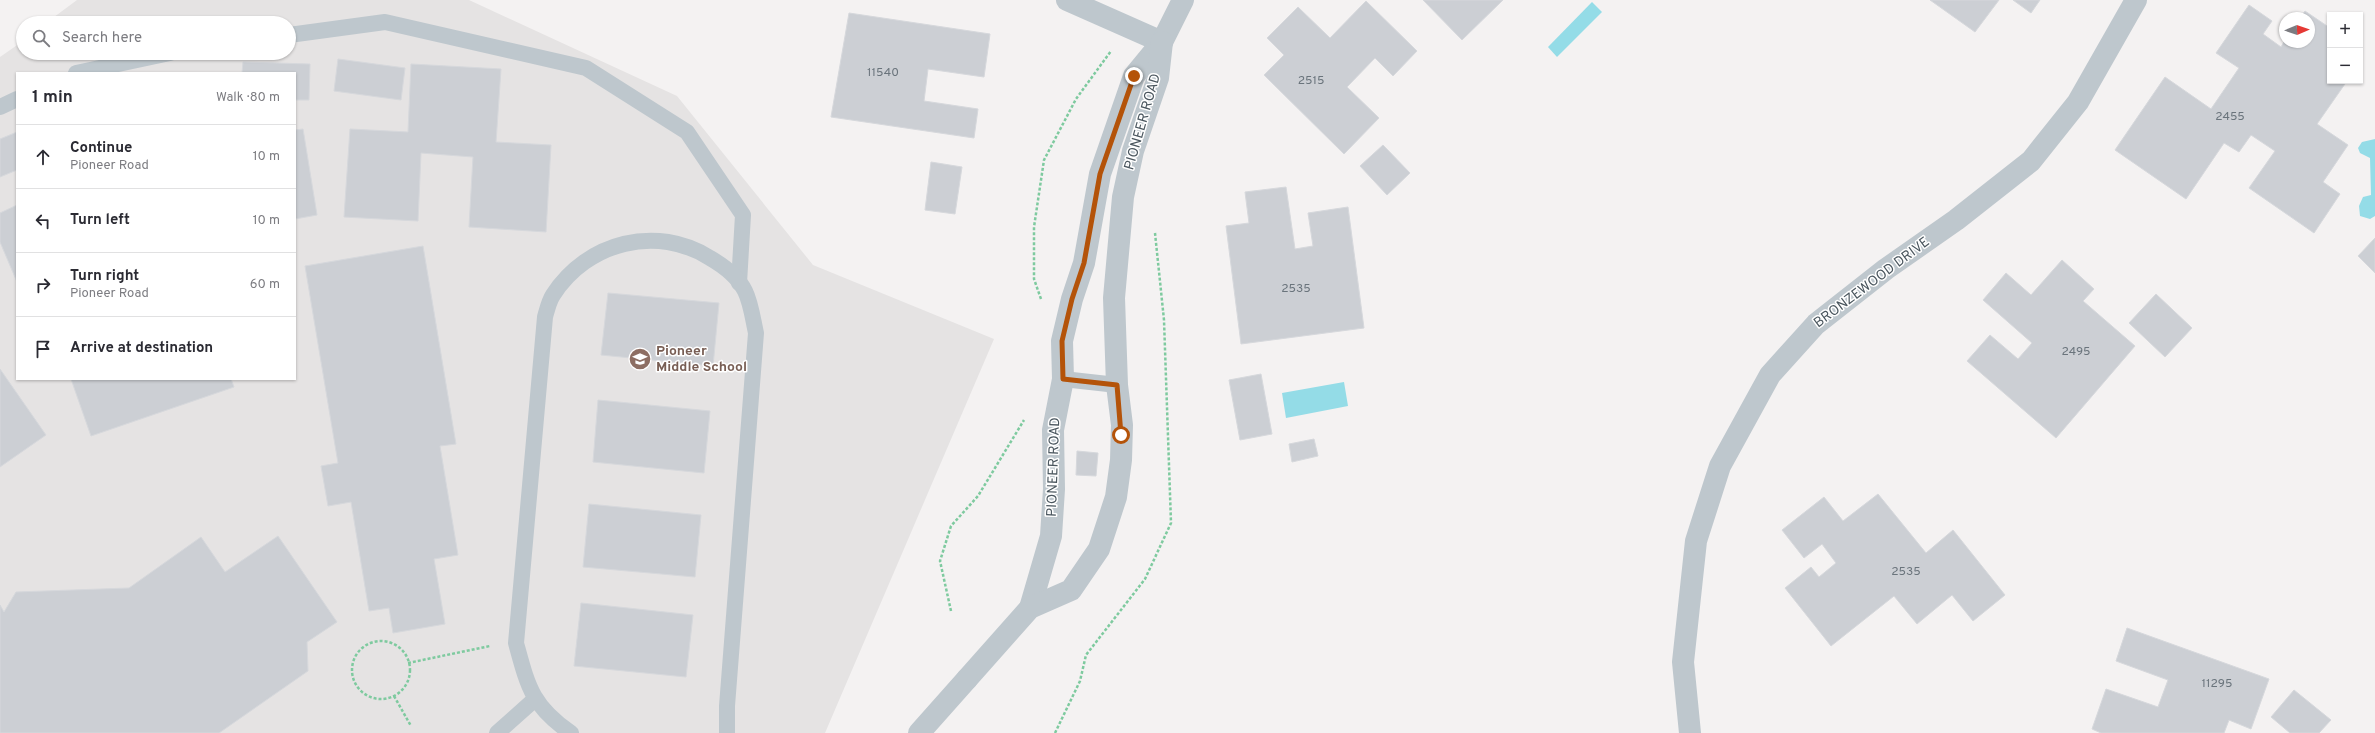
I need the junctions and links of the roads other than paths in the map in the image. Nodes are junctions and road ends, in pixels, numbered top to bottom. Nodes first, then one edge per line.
1 (1067, 0) edge
2 (1183, 0) edge
3 (2136, 0) edge
4 (296, 34) edge
5 (1162, 42) junction
6 (137, 60) edge
7 (81, 72) edge
8 (16, 99) edge
9 (0, 107) edge
10 (739, 283) junction
11 (1063, 379) junction
12 (1117, 385) junction
13 (1030, 608) junction
14 (534, 700) junction
15 (497, 733) edge
16 (571, 733) edge
17 (727, 733) edge
18 (919, 733) edge
19 (1690, 733) edge

1 - 5 street
2 - 5 street
3 - 19 street, BRONZEWOOD DRIVE
4 - 10 lane
5 - 11 street, PIONEER ROAD
5 - 12 street, PIONEER ROAD
6 - 7 lane
8 - 9 lane
10 - 14 lane
10 - 17 lane
11 - 12 lane
11 - 13 street, PIONEER ROAD
12 - 13 street, PIONEER ROAD
13 - 18 street, PIONEER ROAD
14 - 15 lane
14 - 16 lane

